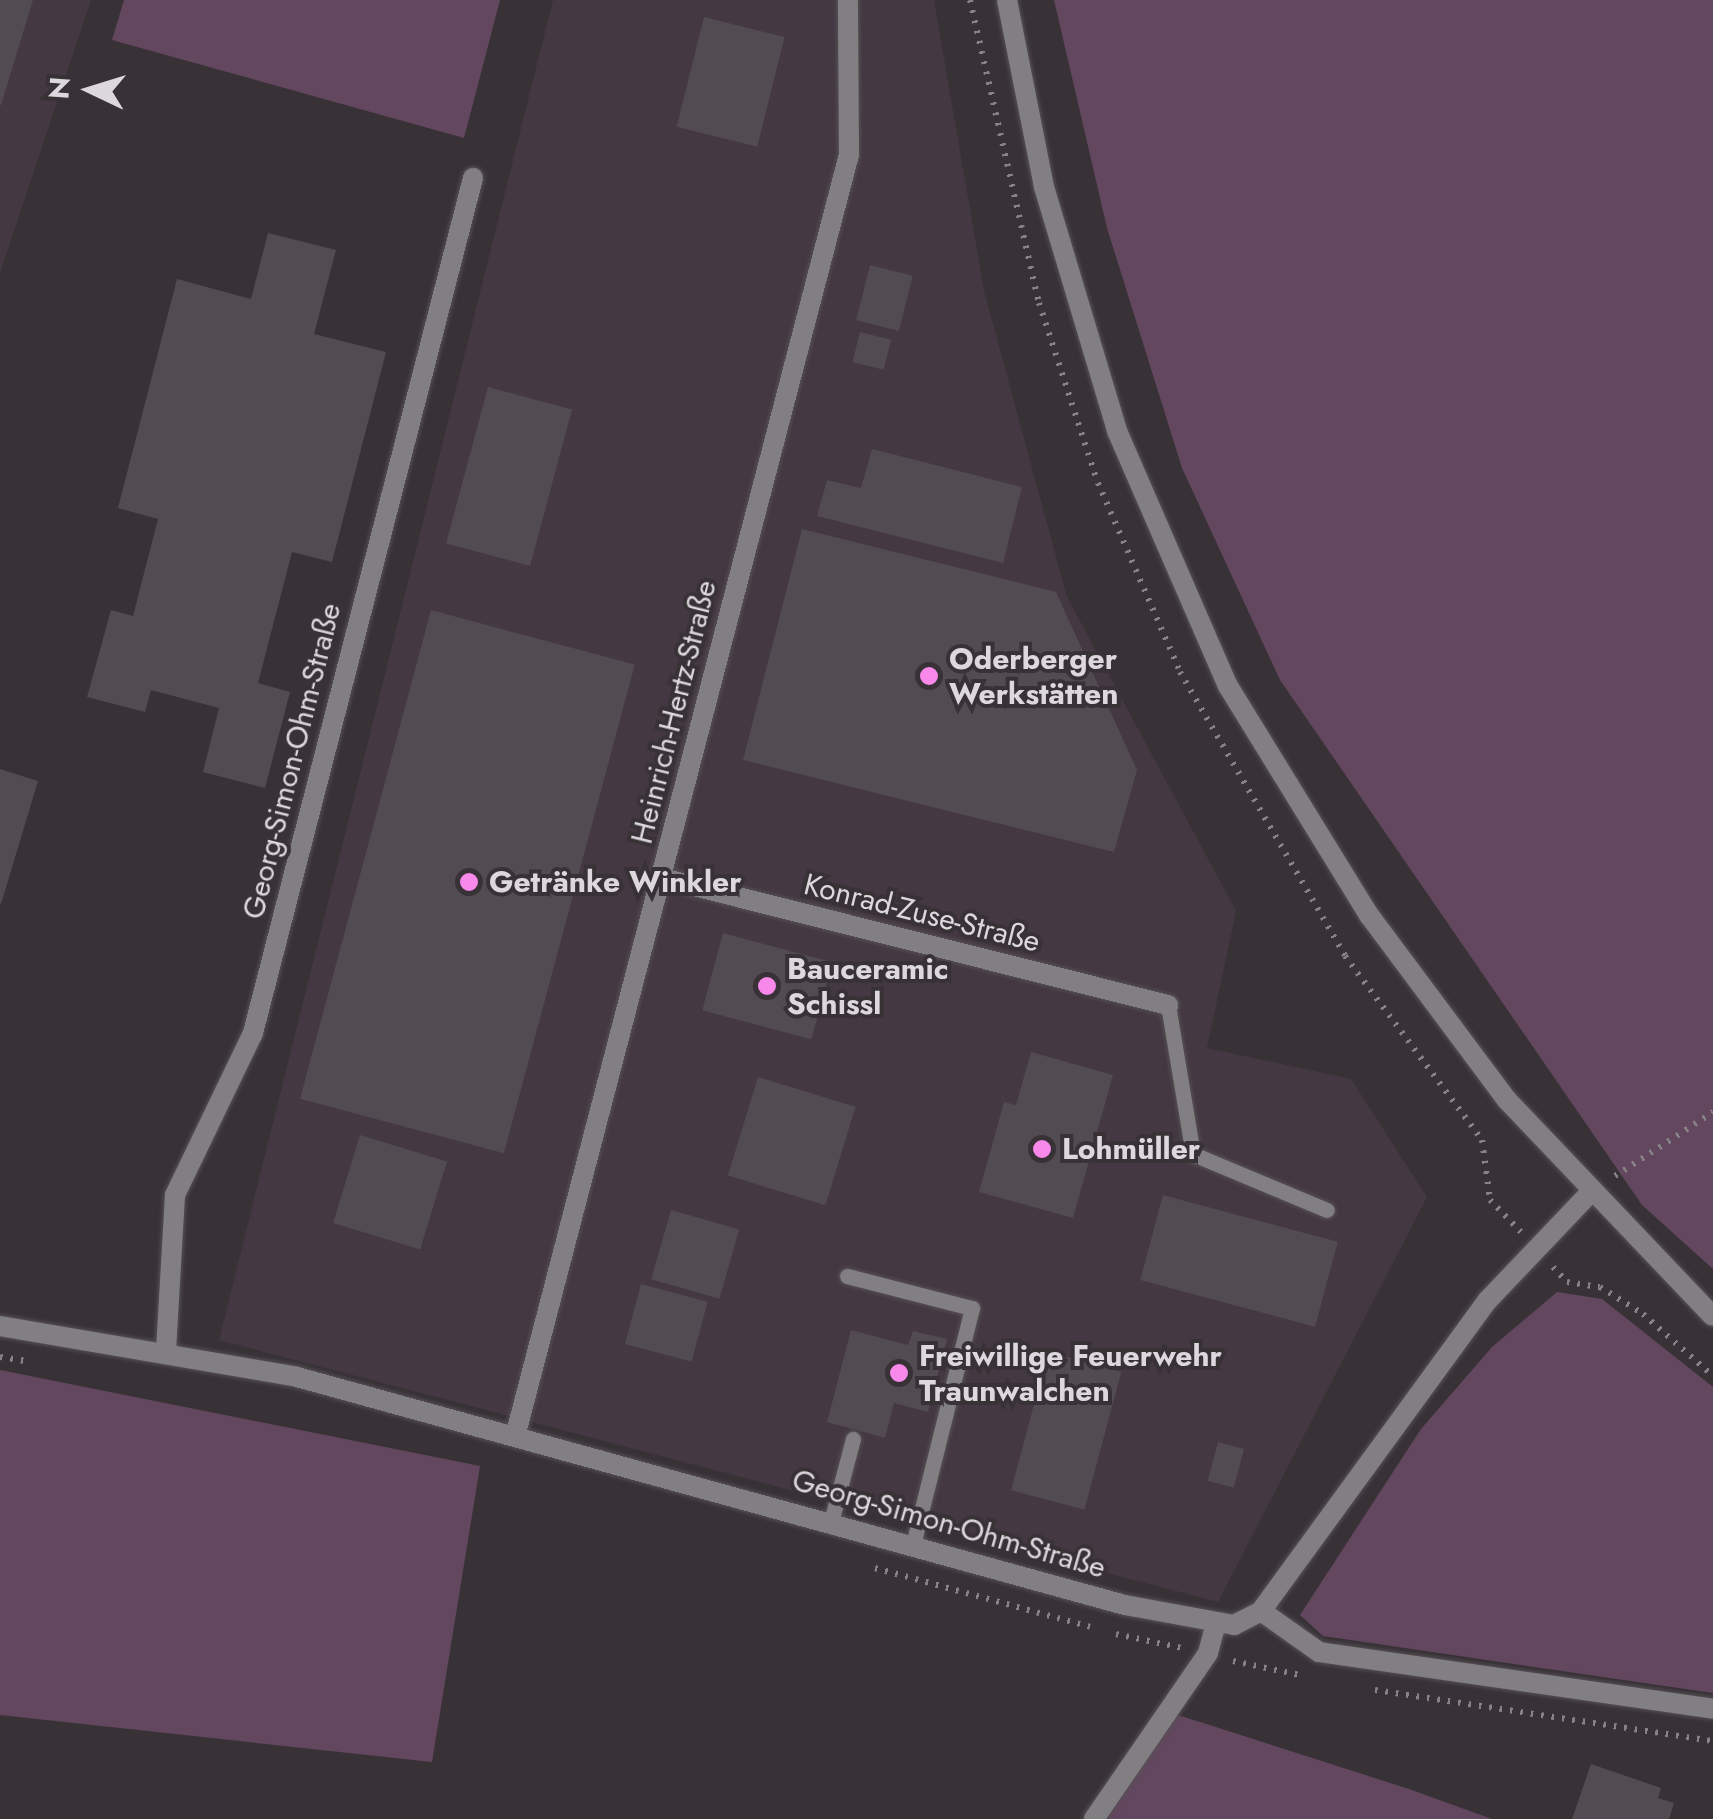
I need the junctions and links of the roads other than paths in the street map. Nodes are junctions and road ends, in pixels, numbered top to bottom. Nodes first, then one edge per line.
1 (848, 0) edge
2 (1007, 0) edge
3 (473, 178) dead end
4 (662, 878) junction
5 (1168, 1006) joint
6 (1590, 1194) junction
7 (1327, 1210) dead end
8 (847, 1276) dead end
9 (1713, 1316) edge
10 (0, 1326) edge
11 (166, 1351) junction
12 (516, 1433) junction
13 (853, 1438) dead end
14 (830, 1522) junction
15 (912, 1545) junction
16 (1261, 1612) junction
17 (1216, 1624) junction
18 (1713, 1709) edge
19 (1094, 1819) edge

1 - 4 street, Heinrich-Hertz-Straße
2 - 6 street
3 - 11 street, Georg-Simon-Ohm-Straße
4 - 5 street, Konrad-Zuse-Straße
4 - 12 street, Heinrich-Hertz-Straße
5 - 7 lane
6 - 9 street
6 - 16 street
8 - 15 lane
10 - 11 street, Georg-Simon-Ohm-Straße
11 - 12 street, Georg-Simon-Ohm-Straße
12 - 14 street, Georg-Simon-Ohm-Straße
13 - 14 lane
14 - 15 street, Georg-Simon-Ohm-Straße
15 - 17 street, Georg-Simon-Ohm-Straße
16 - 17 street, Georg-Simon-Ohm-Straße
16 - 18 street
17 - 19 street

